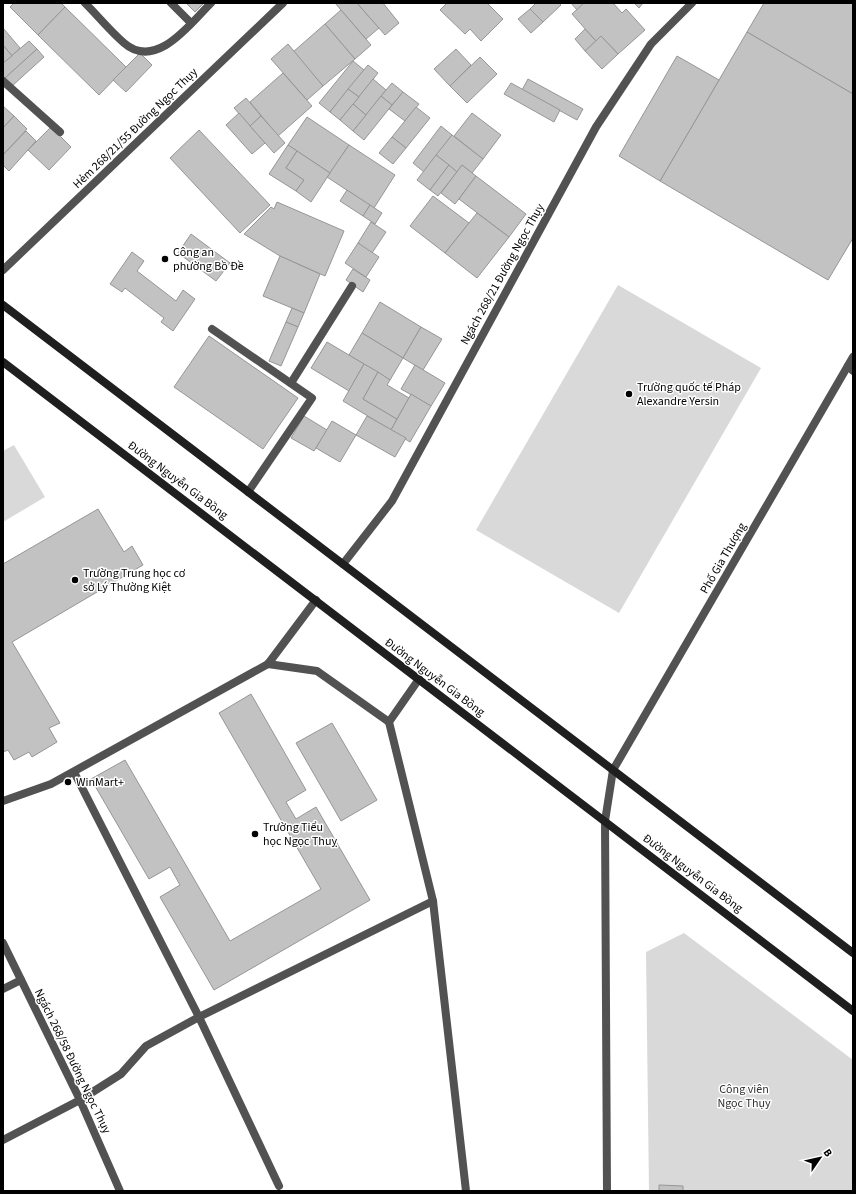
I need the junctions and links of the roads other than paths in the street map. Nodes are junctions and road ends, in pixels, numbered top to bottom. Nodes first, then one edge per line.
1 (85, 3) edge
2 (171, 3) edge
3 (211, 3) edge
4 (283, 3) edge
5 (692, 3) edge
6 (191, 23) junction
7 (3, 81) edge
8 (60, 132) dead end
9 (3, 270) edge
10 (352, 286) dead end
11 (3, 305) edge
12 (212, 329) dead end
13 (853, 357) edge
14 (3, 362) edge
15 (850, 368) edge
16 (291, 383) junction
17 (248, 492) junction
18 (343, 564) junction
19 (316, 600) junction
20 (268, 664) junction
21 (419, 679) junction
22 (389, 722) junction
23 (613, 770) junction
24 (74, 772) junction
25 (3, 802) edge
26 (605, 821) junction
27 (433, 901) junction
28 (3, 943) edge
29 (853, 954) edge
30 (21, 980) junction
31 (3, 989) edge
32 (853, 1011) edge
33 (199, 1017) junction
34 (80, 1100) junction
35 (3, 1140) edge
36 (280, 1186) dead end
37 (120, 1191) edge
38 (466, 1191) edge
39 (607, 1191) edge

1 - 6 street
2 - 6 street
3 - 6 street
4 - 9 street, Hẻm 268/21/55 Đường Ngọc Thụy
5 - 18 street, Ngách 268/21 Đường Ngọc Thụy
7 - 8 street
10 - 16 street
11 - 17 main road
12 - 16 street
13 - 15 street, Phố Gia Thượng
14 - 19 main road, Đường Nguyễn Gia Bồng
15 - 23 street, Phố Gia Thượng
16 - 17 street
17 - 18 main road
18 - 23 main road
19 - 20 street
19 - 21 main road, Đường Nguyễn Gia Bồng
20 - 22 street
20 - 24 street
21 - 22 street
21 - 26 main road, Đường Nguyễn Gia Bồng
22 - 27 street
23 - 26 street
23 - 29 main road
24 - 25 street
24 - 33 street
26 - 32 main road, Đường Nguyễn Gia Bồng
26 - 39 street
27 - 33 street
27 - 38 street
28 - 30 street, Ngách 268/58 Đường Ngọc Thụy
30 - 31 street
30 - 34 street, Ngách 268/58 Đường Ngọc Thụy
33 - 34 street
33 - 36 street
34 - 35 street
34 - 37 street, Ngách 268/58 Đường Ngọc Thụy

